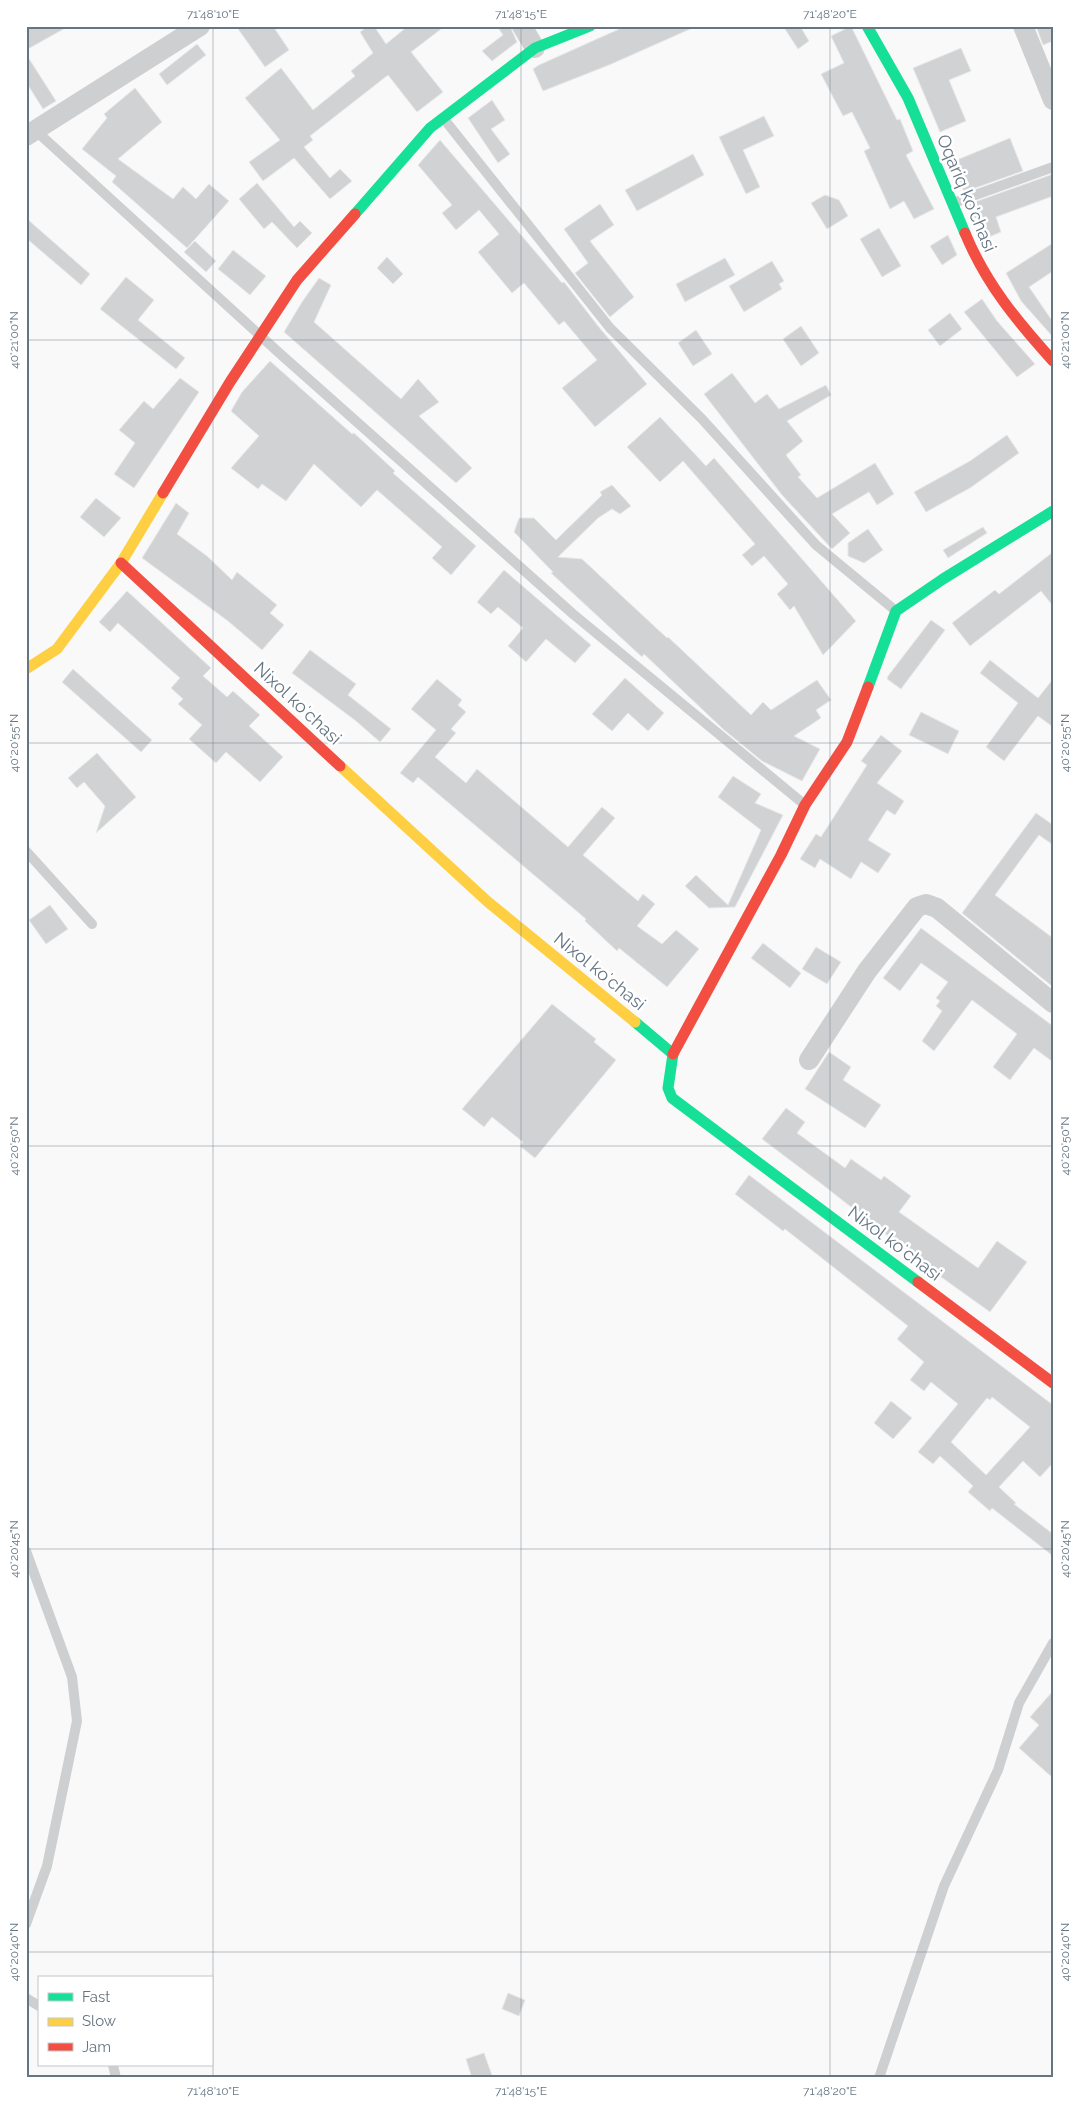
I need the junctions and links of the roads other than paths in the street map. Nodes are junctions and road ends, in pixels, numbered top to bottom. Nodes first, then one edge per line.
1 (200, 26) edge
2 (522, 26) edge
3 (590, 26) edge
4 (868, 26) edge
5 (1023, 26) edge
6 (535, 48) junction
7 (1053, 100) edge
8 (443, 118) junction
9 (29, 127) edge
10 (1053, 166) edge
11 (952, 204) junction
12 (261, 335) junction
13 (1053, 361) edge
14 (1053, 512) edge
15 (121, 563) junction
16 (896, 610) junction
17 (26, 669) edge
18 (805, 805) junction
19 (26, 851) edge
20 (92, 924) dead end
21 (1053, 1003) edge
22 (673, 1054) junction
23 (809, 1060) dead end
24 (1053, 1383) edge
25 (26, 1551) edge
26 (1053, 1643) edge
27 (26, 1924) edge
28 (26, 1998) edge
29 (38, 2005) edge
30 (879, 2078) edge

1 - 9 street
2 - 6 street
3 - 6 street
4 - 11 street, Oqariq ko'chasi
5 - 7 street
6 - 8 street
8 - 12 street
8 - 16 lane
9 - 12 lane
10 - 11 lane
11 - 13 street, Oqariq ko'chasi
12 - 15 street
12 - 18 lane
14 - 16 street
15 - 17 street
15 - 22 street, Nixol koʻchasi
16 - 18 street
18 - 22 street
19 - 20 lane
21 - 23 street
22 - 24 street, Nixol koʻchasi
25 - 27 lane
26 - 30 lane
28 - 29 lane

